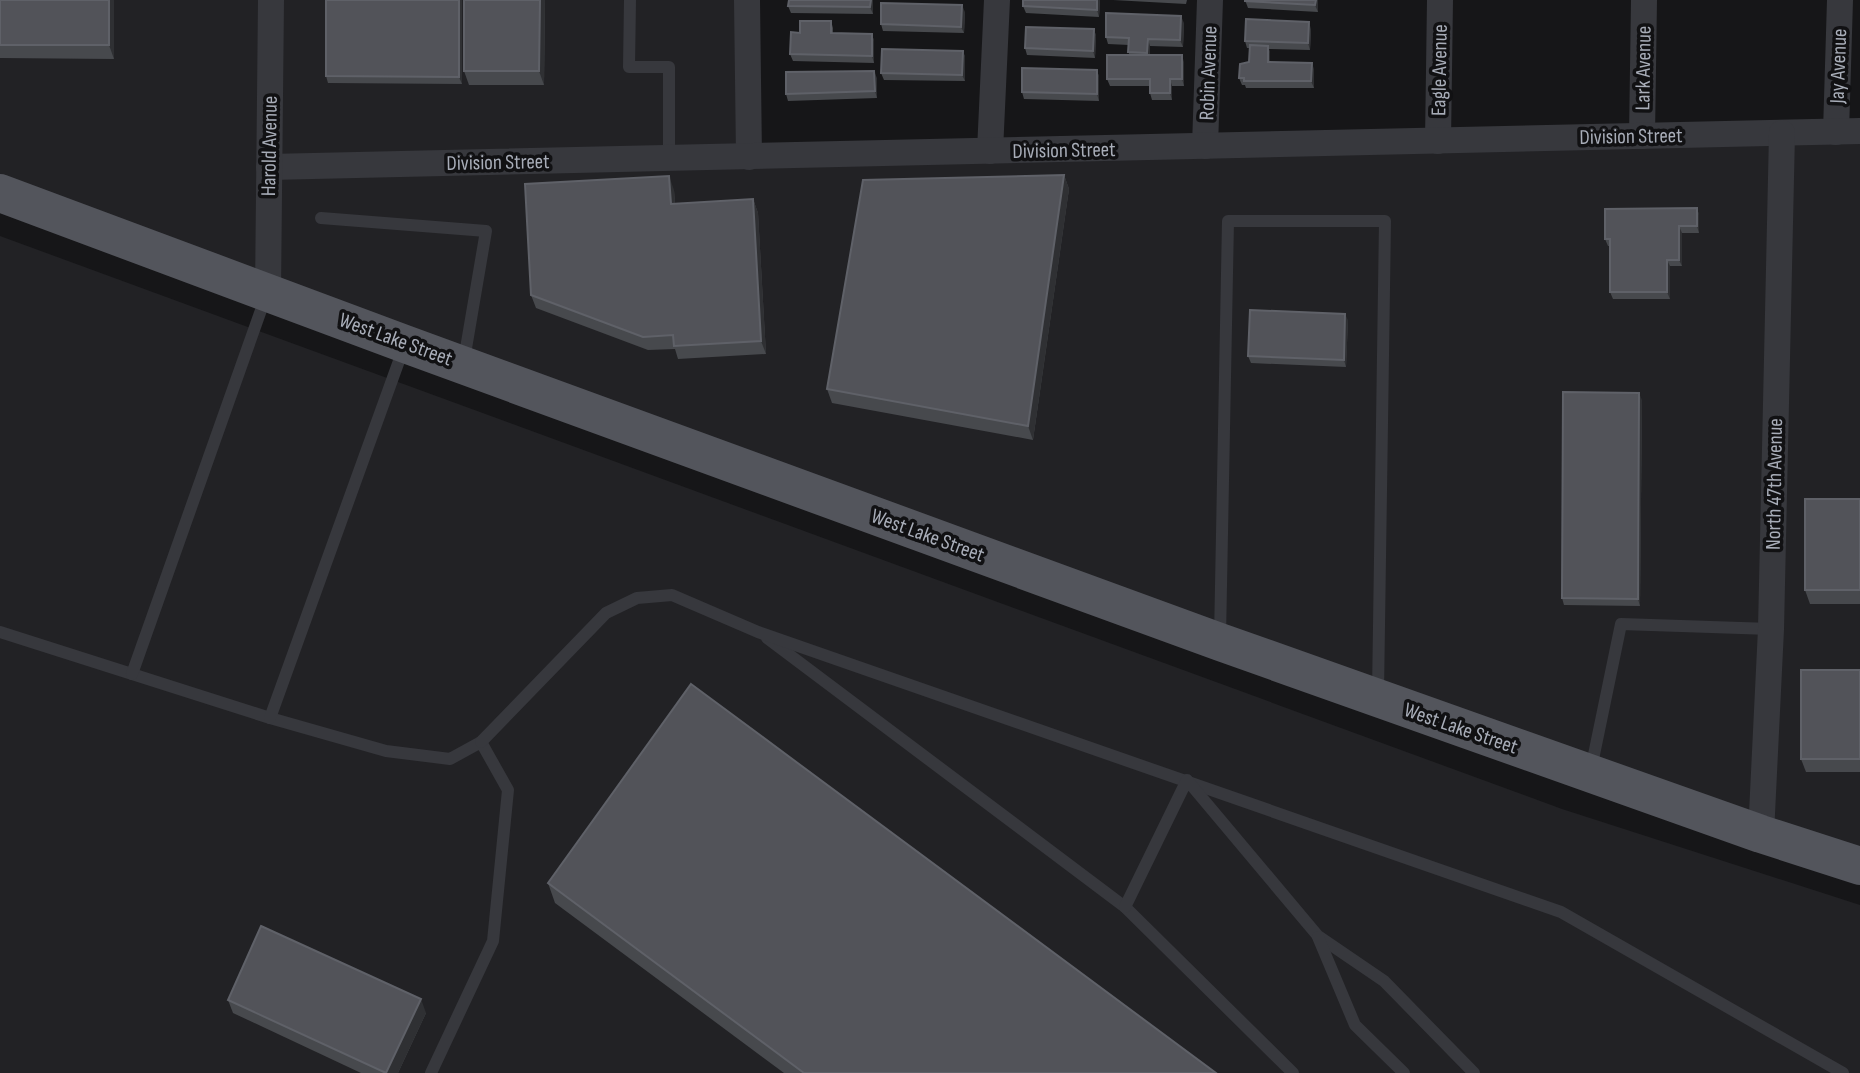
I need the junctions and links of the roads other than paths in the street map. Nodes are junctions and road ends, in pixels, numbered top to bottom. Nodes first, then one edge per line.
1 (271, 0) edge
2 (630, 0) edge
3 (747, 0) edge
4 (997, 0) edge
5 (1210, 0) edge
6 (1440, 0) edge
7 (1644, 0) edge
8 (1840, 0) edge
9 (1848, 131) edge
10 (1782, 133) junction
11 (1642, 136) junction
12 (1438, 141) junction
13 (1205, 146) junction
14 (990, 151) junction
15 (748, 157) junction
16 (670, 158) junction
17 (269, 167) junction
18 (0, 192) edge
19 (321, 218) dead end
20 (268, 292) junction
21 (405, 344) junction
22 (464, 363) junction
23 (1771, 629) junction
24 (0, 632) edge
25 (758, 632) junction
26 (1220, 642) junction
27 (132, 674) junction
28 (1378, 699) junction
29 (270, 718) junction
30 (481, 742) junction
31 (1590, 772) junction
32 (1187, 780) junction
33 (1761, 834) junction
34 (1860, 866) edge
35 (1125, 907) junction
36 (1318, 936) junction
37 (431, 1073) edge
38 (1293, 1073) edge
39 (1404, 1073) edge
40 (1474, 1073) edge
41 (1843, 1073) edge

1 - 17 street, Harold Avenue
2 - 16 lane
3 - 15 street
4 - 14 street
5 - 13 street, Robin Avenue
6 - 12 street, Eagle Avenue
7 - 11 street, Lark Avenue
8 - 9 street, Jay Avenue
9 - 10 street, Division Street
10 - 11 street, Division Street
10 - 23 street, North 47th Avenue
11 - 12 street, Division Street
12 - 13 street, Division Street
13 - 14 street, Division Street
14 - 15 street, Division Street
15 - 16 street, Division Street
16 - 17 street, Division Street
17 - 20 street, Harold Avenue
18 - 20 main road, West Lake Street
19 - 22 lane
20 - 21 main road, West Lake Street
20 - 27 lane
21 - 22 main road, West Lake Street
21 - 29 lane
22 - 26 main road, West Lake Street
23 - 31 lane
23 - 33 street, North 47th Avenue
24 - 27 lane
25 - 30 lane
25 - 32 lane
25 - 35 lane
26 - 28 main road, West Lake Street
26 - 28 lane
27 - 29 lane
28 - 31 main road, West Lake Street
29 - 30 lane
30 - 37 lane
31 - 33 main road, West Lake Street
32 - 35 lane
32 - 36 lane
32 - 41 lane
33 - 34 main road, West Lake Street
35 - 38 lane
36 - 39 lane
36 - 40 lane

